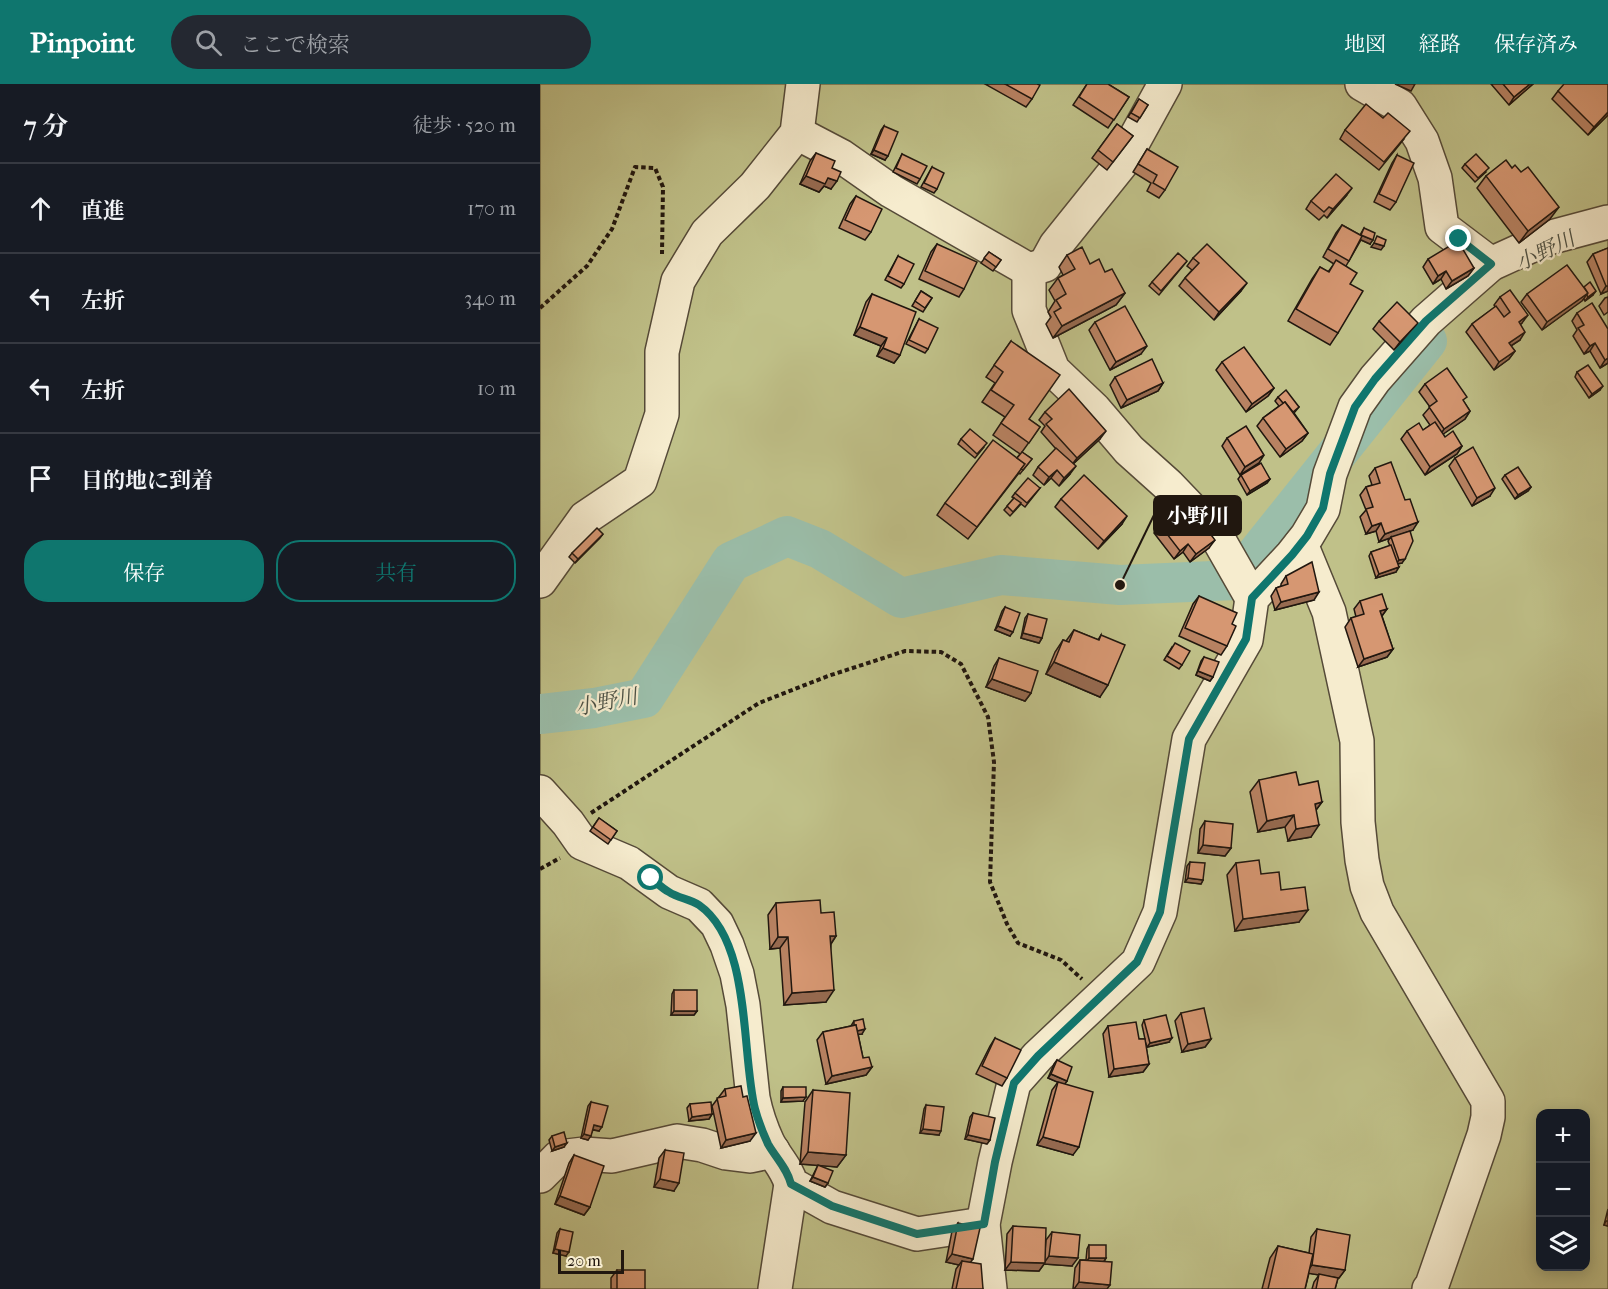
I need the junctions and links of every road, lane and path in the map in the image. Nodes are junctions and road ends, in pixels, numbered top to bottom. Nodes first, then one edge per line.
1 (803, 84) edge
2 (1165, 84) edge
3 (1362, 84) edge
4 (797, 133) junction
5 (1608, 222) edge
6 (1491, 264) junction
7 (1029, 270) junction
8 (678, 281) junction
9 (540, 308) edge
10 (1301, 544) junction
11 (540, 581) edge
12 (1252, 598) junction
13 (540, 792) edge
14 (570, 827) junction
15 (1100, 998) junction
16 (773, 1151) junction
17 (540, 1176) edge
18 (791, 1184) junction
19 (984, 1224) junction
20 (775, 1289) edge
21 (990, 1289) edge
22 (1429, 1289) edge

1 - 4 street
2 - 7 street
3 - 6 street
4 - 7 street
4 - 8 street
5 - 6 street
6 - 10 street
7 - 12 street
8 - 9 path
8 - 11 street
10 - 12 street
10 - 22 street
12 - 15 street
13 - 14 street
14 - 15 path
14 - 16 street
15 - 19 street
16 - 17 street
16 - 18 street
18 - 19 street
18 - 20 street
19 - 21 street

